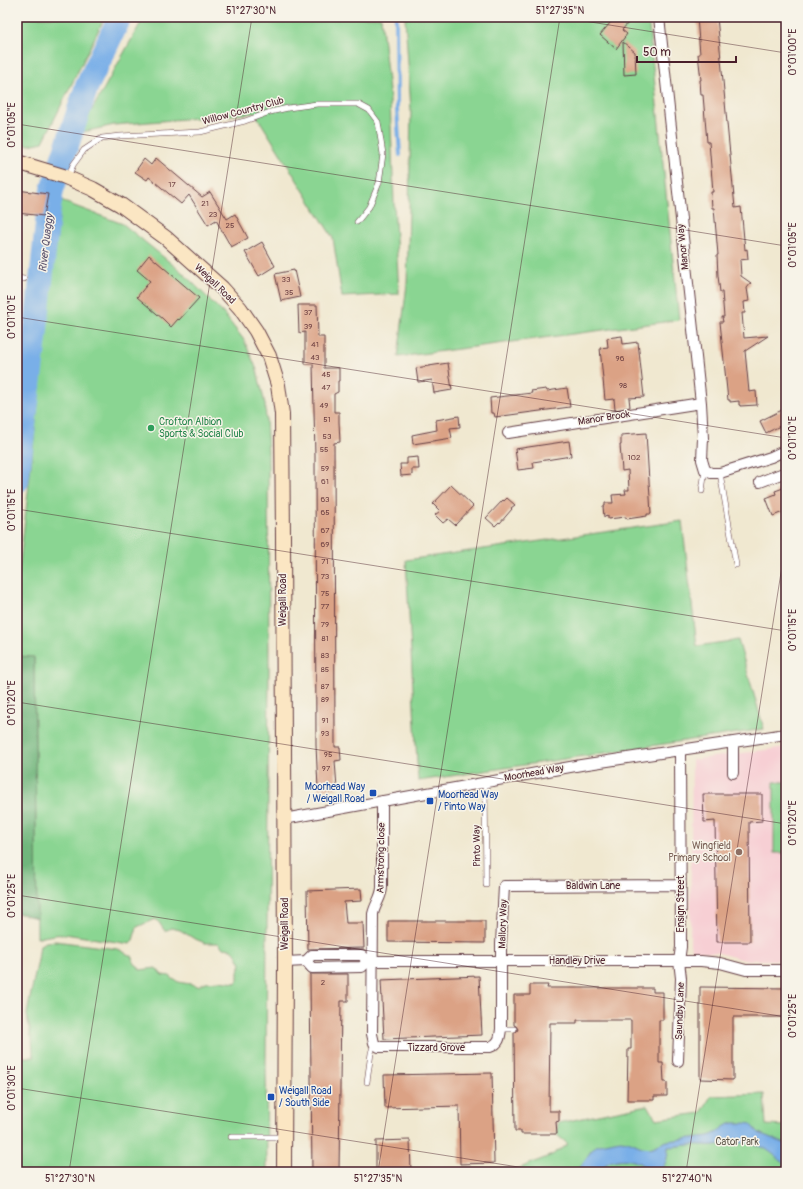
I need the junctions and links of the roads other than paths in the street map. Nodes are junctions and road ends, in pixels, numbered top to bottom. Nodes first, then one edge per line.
1 (660, 17) edge
2 (17, 162) edge
3 (61, 176) junction
4 (357, 222) dead end
5 (17, 278) edge
6 (24, 279) dead end
7 (701, 402) junction
8 (508, 433) dead end
9 (786, 450) edge
10 (712, 472) junction
11 (786, 472) edge
12 (760, 482) dead end
13 (702, 491) dead end
14 (736, 565) dead end
15 (786, 734) edge
16 (734, 742) junction
17 (680, 750) junction
18 (733, 773) dead end
19 (485, 783) junction
20 (382, 801) junction
21 (284, 819) junction
22 (486, 885) dead end
23 (681, 885) junction
24 (504, 886) joint
25 (370, 961) junction
26 (502, 961) junction
27 (679, 961) junction
28 (285, 962) junction
29 (786, 970) edge
30 (500, 1029) junction
31 (514, 1029) dead end
32 (374, 1043) junction
33 (678, 1061) dead end
34 (367, 1082) dead end
35 (231, 1137) dead end
36 (284, 1137) junction
37 (284, 1172) edge

1 - 7 street, Manor Way
2 - 3 street, Weigall Road
3 - 4 lane, Willow Country Club
3 - 21 street, Weigall Road
5 - 6 lane
7 - 8 street, Manor Brook
7 - 10 street, Manor Way
9 - 10 street
10 - 13 lane
10 - 14 lane
11 - 12 street
15 - 16 street, Moorhead Way
16 - 17 street, Moorhead Way
16 - 18 street
17 - 19 street, Moorhead Way
17 - 23 street, Ensign Street
19 - 20 street, Moorhead Way
19 - 22 lane, Pinto Way
20 - 21 street, Moorhead Way
20 - 25 street, Armstrong close
21 - 28 street, Weigall Road
23 - 24 street, Baldwin Lane
23 - 27 street, Ensign Street
24 - 26 street, Mallory Way
25 - 26 street, Handley Drive
25 - 28 street, Handley Drive
25 - 32 street
26 - 27 street, Handley Drive
26 - 30 street, Tizzard Grove
27 - 29 street, Handley Drive
27 - 33 street, Saundby Lane
28 - 36 street, Weigall Road
30 - 31 lane
30 - 32 street, Tizzard Grove
32 - 34 lane
35 - 36 lane
36 - 37 street, Weigall Road

